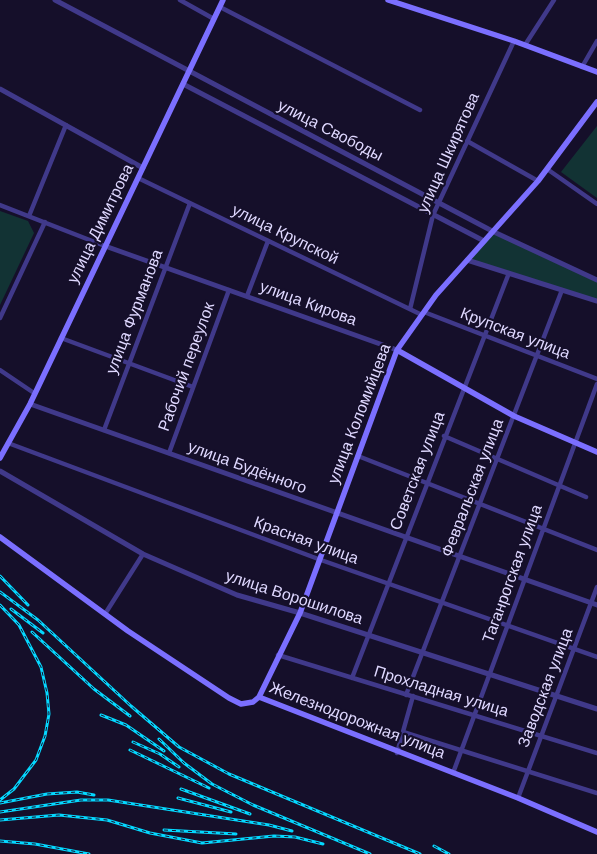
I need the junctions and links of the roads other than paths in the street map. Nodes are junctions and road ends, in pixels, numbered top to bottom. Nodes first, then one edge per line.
1 (55, 0) edge
2 (180, 0) edge
3 (223, 0) edge
4 (388, 0) edge
5 (554, 0) edge
6 (406, 3) edge
7 (220, 7) junction
8 (214, 18) junction
9 (514, 41) junction
10 (597, 41) edge
11 (525, 45) junction
12 (582, 67) junction
13 (189, 72) junction
14 (597, 72) edge
15 (183, 84) junction
16 (0, 89) edge
17 (597, 102) edge
18 (420, 110) dead end
19 (66, 125) junction
20 (467, 141) junction
21 (143, 168) junction
22 (548, 169) junction
23 (138, 178) junction
24 (538, 181) junction
25 (438, 202) junction
26 (190, 203) junction
27 (597, 204) edge
28 (0, 205) edge
29 (433, 215) junction
30 (29, 216) junction
31 (45, 222) junction
32 (494, 232) junction
33 (268, 241) junction
34 (484, 241) junction
35 (105, 246) junction
36 (467, 260) junction
37 (166, 267) junction
38 (508, 274) junction
39 (597, 280) edge
40 (229, 290) junction
41 (562, 290) junction
42 (247, 296) junction
43 (597, 301) edge
44 (410, 309) junction
45 (423, 314) junction
46 (0, 318) edge
47 (484, 336) junction
48 (61, 338) junction
49 (397, 350) junction
50 (537, 356) junction
51 (129, 363) junction
52 (0, 370) edge
53 (597, 379) edge
54 (597, 384) edge
55 (193, 387) junction
56 (463, 387) junction
57 (34, 393) junction
58 (30, 404) junction
59 (514, 416) junction
60 (104, 430) junction
61 (444, 436) junction
62 (8, 442) junction
63 (575, 444) junction
64 (597, 452) edge
65 (169, 453) junction
66 (358, 456) junction
67 (0, 458) edge
68 (497, 459) junction
69 (0, 471) edge
70 (426, 483) junction
71 (560, 485) junction
72 (586, 497) dead end
73 (480, 504) junction
74 (336, 513) junction
75 (543, 529) junction
76 (0, 537) edge
77 (406, 538) junction
78 (597, 550) edge
79 (143, 554) junction
80 (460, 557) junction
81 (320, 560) junction
82 (525, 580) junction
83 (388, 584) junction
84 (597, 587) edge
85 (442, 603) junction
86 (594, 604) edge
87 (300, 613) junction
88 (105, 614) junction
89 (508, 626) junction
90 (368, 636) junction
91 (574, 649) junction
92 (422, 653) junction
93 (278, 655) junction
94 (597, 657) edge
95 (490, 675) junction
96 (352, 678) junction
97 (406, 694) junction
98 (413, 696) junction
99 (556, 696) junction
100 (259, 697) junction
101 (597, 709) edge
102 (474, 716) junction
103 (403, 732) junction
104 (541, 736) junction
105 (462, 749) junction
106 (397, 753) junction
107 (597, 753) edge
108 (529, 770) junction
109 (453, 773) junction
110 (597, 793) edge
111 (518, 798) junction
112 (597, 832) edge

1 - 13 street, улица Свободы
2 - 8 street
3 - 7 main road, улица Димитрова
4 - 6 main road
5 - 11 street
6 - 9 main road
7 - 8 main road, улица Димитрова
7 - 18 street
8 - 13 main road, улица Димитрова
9 - 11 main road
9 - 20 street, улица Шкирятова
10 - 12 street
11 - 12 main road
12 - 14 main road
13 - 15 main road, улица Димитрова
13 - 25 street, улица Свободы
15 - 21 main road, улица Димитрова
15 - 29 street, улица Свободы
16 - 19 street
17 - 22 main road, улица Коломийцева
19 - 21 street
19 - 30 street
20 - 24 street
20 - 25 street, улица Шкирятова
21 - 23 main road, улица Димитрова
22 - 24 main road, улица Коломийцева
22 - 27 street
23 - 26 street, улица Крупской
23 - 35 main road, улица Димитрова
24 - 32 main road, улица Коломийцева
25 - 29 street, улица Шкирятова
25 - 32 street, улица Свободы
26 - 33 street, улица Крупской
26 - 37 street, улица Фурманова
28 - 30 street, улица Кирова
29 - 34 street, улица Свободы
29 - 44 street, улица Шкирятова
30 - 31 street, улица Кирова
31 - 35 street, улица Кирова
31 - 46 street
32 - 34 main road, улица Коломийцева
32 - 39 street, улица Свободы
33 - 42 street
33 - 44 street, улица Крупской
34 - 36 main road, улица Коломийцева
35 - 37 street, улица Кирова
35 - 48 main road, улица Димитрова
36 - 38 street
36 - 45 main road, улица Коломийцева
37 - 40 street, улица Кирова
37 - 51 street, улица Фурманова
38 - 41 street
38 - 47 street, Советская улица
40 - 42 street, улица Кирова
40 - 55 street, Рабочий переулок
41 - 43 street
41 - 50 street, Февральская улица
42 - 49 street, улица Кирова
44 - 45 street, улица Крупской
45 - 47 street, Крупская улица
45 - 49 main road, улица Коломийцева
47 - 50 street, Крупская улица
47 - 56 street, Советская улица
48 - 51 street
48 - 57 main road, улица Димитрова
49 - 56 main road, улица Кирова
49 - 66 main road, улица Коломийцева
50 - 53 street, Крупская улица
50 - 59 street, Февральская улица
51 - 55 street
51 - 60 street, улица Фурманова
52 - 57 street
54 - 63 street, Таганрогская улица
55 - 65 street, Рабочий переулок
56 - 59 main road, улица Кирова
56 - 61 street, Советская улица
57 - 58 main road, улица Димитрова
58 - 60 street, улица Будённого
58 - 62 main road, улица Димитрова
59 - 63 main road, улица Кирова
59 - 68 street, Февральская улица
60 - 65 street, улица Будённого
61 - 68 street
61 - 70 street, Советская улица
62 - 67 main road, улица Димитрова
62 - 81 street, Красная улица
63 - 64 main road, улица Кирова
63 - 71 street, Таганрогская улица
65 - 74 street, улица Будённого
66 - 70 street
66 - 74 main road, улица Коломийцева
68 - 71 street
68 - 73 street, Февральская улица
69 - 79 street, улица Ворошилова
70 - 73 street
70 - 77 street, Советская улица
71 - 72 street
71 - 75 street, Таганрогская улица
73 - 75 street
73 - 80 street, Февральская улица
74 - 77 street, улица Будённого
74 - 81 main road, улица Коломийцева
75 - 78 street
75 - 82 street, Таганрогская улица
76 - 88 main road, Железнодорожная улица
77 - 80 street, улица Будённого
77 - 83 street, Советская улица
79 - 87 street, улица Ворошилова
79 - 88 street
80 - 82 street, улица Будённого
80 - 85 street, Февральская улица
81 - 83 street, Красная улица
81 - 87 main road, улица Коломийцева
82 - 86 street, улица Будённого
82 - 89 street, Таганрогская улица
83 - 85 street, Красная улица
83 - 90 street, Советская улица
84 - 86 street, Заводская улица
85 - 89 street, Красная улица
85 - 92 street, Февральская улица
86 - 91 street, Заводская улица
87 - 90 street, улица Ворошилова
87 - 93 main road, улица Коломийцева
88 - 100 main road, Железнодорожная улица
89 - 91 street, Красная улица
89 - 95 street, Таганрогская улица
90 - 92 street, улица Ворошилова
90 - 96 street, Советская улица
91 - 94 street, Красная улица
91 - 99 street, Заводская улица
92 - 95 street, улица Ворошилова
92 - 97 street, Февральская улица
93 - 96 street, Прохладная улица
93 - 100 main road, улица Коломийцева
95 - 99 street, улица Ворошилова
95 - 102 street, Таганрогская улица
96 - 97 street, Прохладная улица
97 - 98 street, Прохладная улица
98 - 102 street, Прохладная улица
98 - 103 street
99 - 101 street, улица Ворошилова
99 - 104 street, Заводская улица
100 - 106 main road, Железнодорожная улица
102 - 104 street, Прохладная улица
102 - 105 street, Таганрогская улица
103 - 105 street
103 - 106 street
104 - 107 street, Прохладная улица
104 - 108 street, Заводская улица
105 - 108 street
105 - 109 street, Таганрогская улица
106 - 109 main road, Железнодорожная улица
108 - 110 street
108 - 111 street, Заводская улица
109 - 111 main road, Железнодорожная улица
111 - 112 main road, Железнодорожная улица

